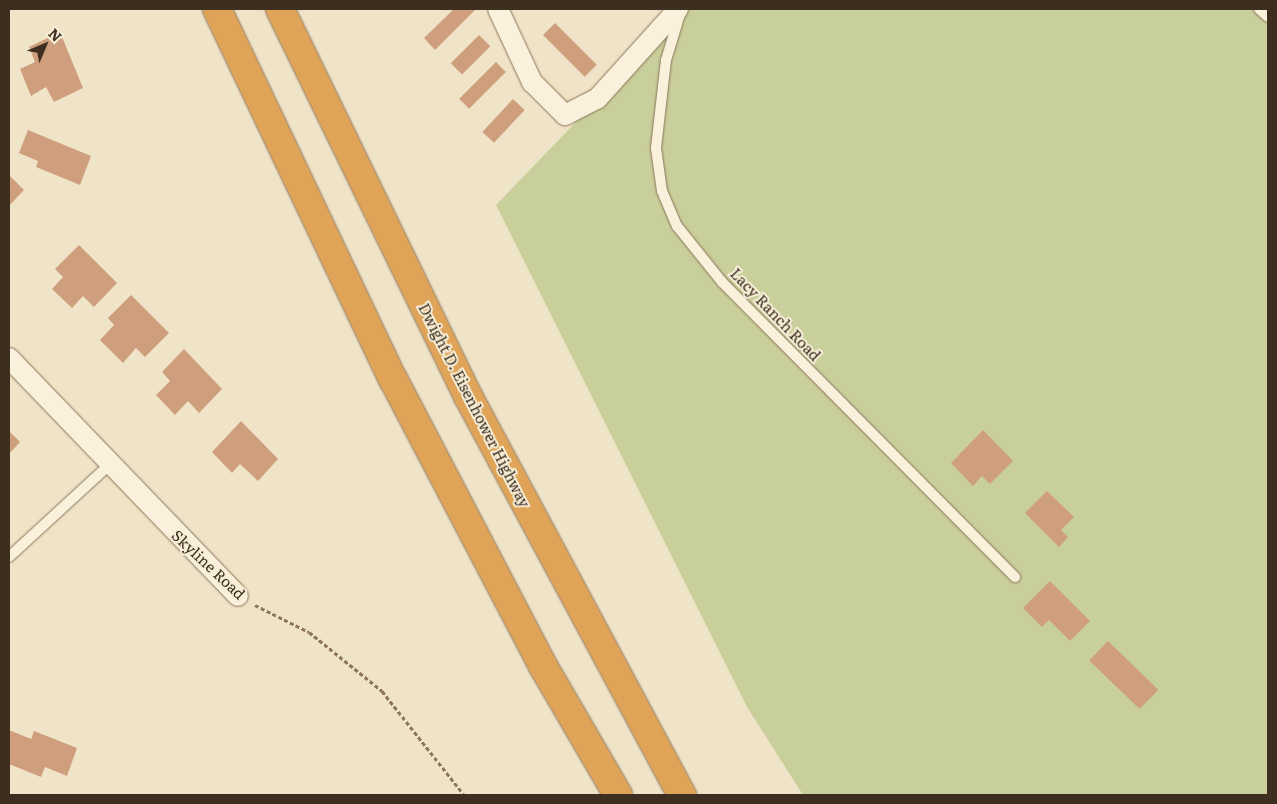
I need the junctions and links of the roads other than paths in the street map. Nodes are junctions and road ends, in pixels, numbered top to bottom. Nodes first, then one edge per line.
1 (217, 9) edge
2 (280, 9) edge
3 (498, 9) edge
4 (680, 9) edge
5 (1260, 9) edge
6 (1268, 17) edge
7 (9, 358) edge
8 (109, 465) junction
9 (9, 557) edge
10 (1015, 577) dead end
11 (238, 596) road end
12 (618, 795) edge
13 (682, 795) edge

1 - 12 highway
2 - 13 highway, Dwight D. Eisenhower Highway
3 - 4 street
4 - 10 lane, Lacy Ranch Road
5 - 6 lane
7 - 8 street, Skyline Road
8 - 9 lane
8 - 11 street, Skyline Road

